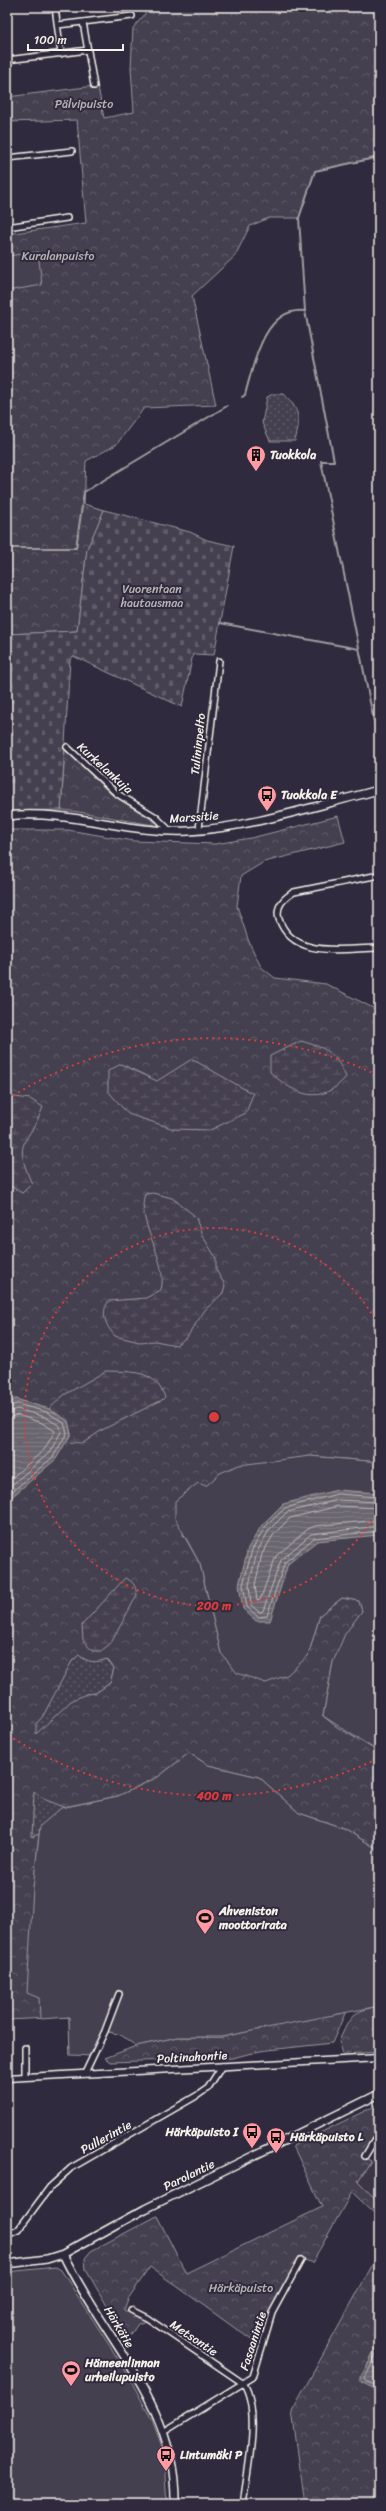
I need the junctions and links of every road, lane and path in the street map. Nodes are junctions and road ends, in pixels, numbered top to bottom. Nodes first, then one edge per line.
1 (55, 7) edge
2 (132, 16) dead end
3 (83, 22) junction
4 (58, 25) junction
5 (88, 50) junction
6 (61, 54) junction
7 (7, 60) edge
8 (94, 86) dead end
9 (72, 151) dead end
10 (7, 158) edge
11 (67, 218) dead end
12 (7, 227) edge
13 (219, 661) dead end
14 (67, 747) dead end
15 (379, 790) edge
16 (7, 816) edge
17 (199, 829) junction
18 (169, 830) junction
19 (379, 875) edge
20 (379, 948) edge
21 (119, 1994) dead end
22 (26, 2048) dead end
23 (379, 2058) edge
24 (222, 2066) junction
25 (85, 2073) junction
26 (25, 2077) junction
27 (7, 2078) edge
28 (379, 2094) edge
29 (379, 2133) edge
30 (365, 2156) dead end
31 (7, 2236) edge
32 (63, 2254) junction
33 (301, 2260) dead end
34 (7, 2264) edge
35 (131, 2310) dead end
36 (244, 2384) junction
37 (164, 2431) junction
38 (175, 2504) edge
39 (243, 2504) edge

1 - 4 street
2 - 3 street
3 - 4 street
3 - 5 street
4 - 6 street
5 - 6 street
5 - 8 street
6 - 7 street
9 - 10 street
11 - 12 street
13 - 17 street, Tulininpelto
14 - 18 street, Kurkelankuja
15 - 17 main road, Marssitie
16 - 18 main road, Marssitie
17 - 18 main road, Marssitie
19 - 20 street
21 - 25 street
22 - 26 street
23 - 24 street, Poltinahontie
24 - 25 street, Poltinahontie
24 - 31 street, Pullerintie
25 - 26 street, Poltinahontie
26 - 27 street, Poltinahontie
28 - 32 main road, Parolantie
29 - 30 street
32 - 34 main road, Parolantie
32 - 37 main road, Härkätie
33 - 36 street, Fasaanintie
35 - 36 street, Metsontie
36 - 37 street
36 - 39 street
37 - 38 main road, Härkätie

